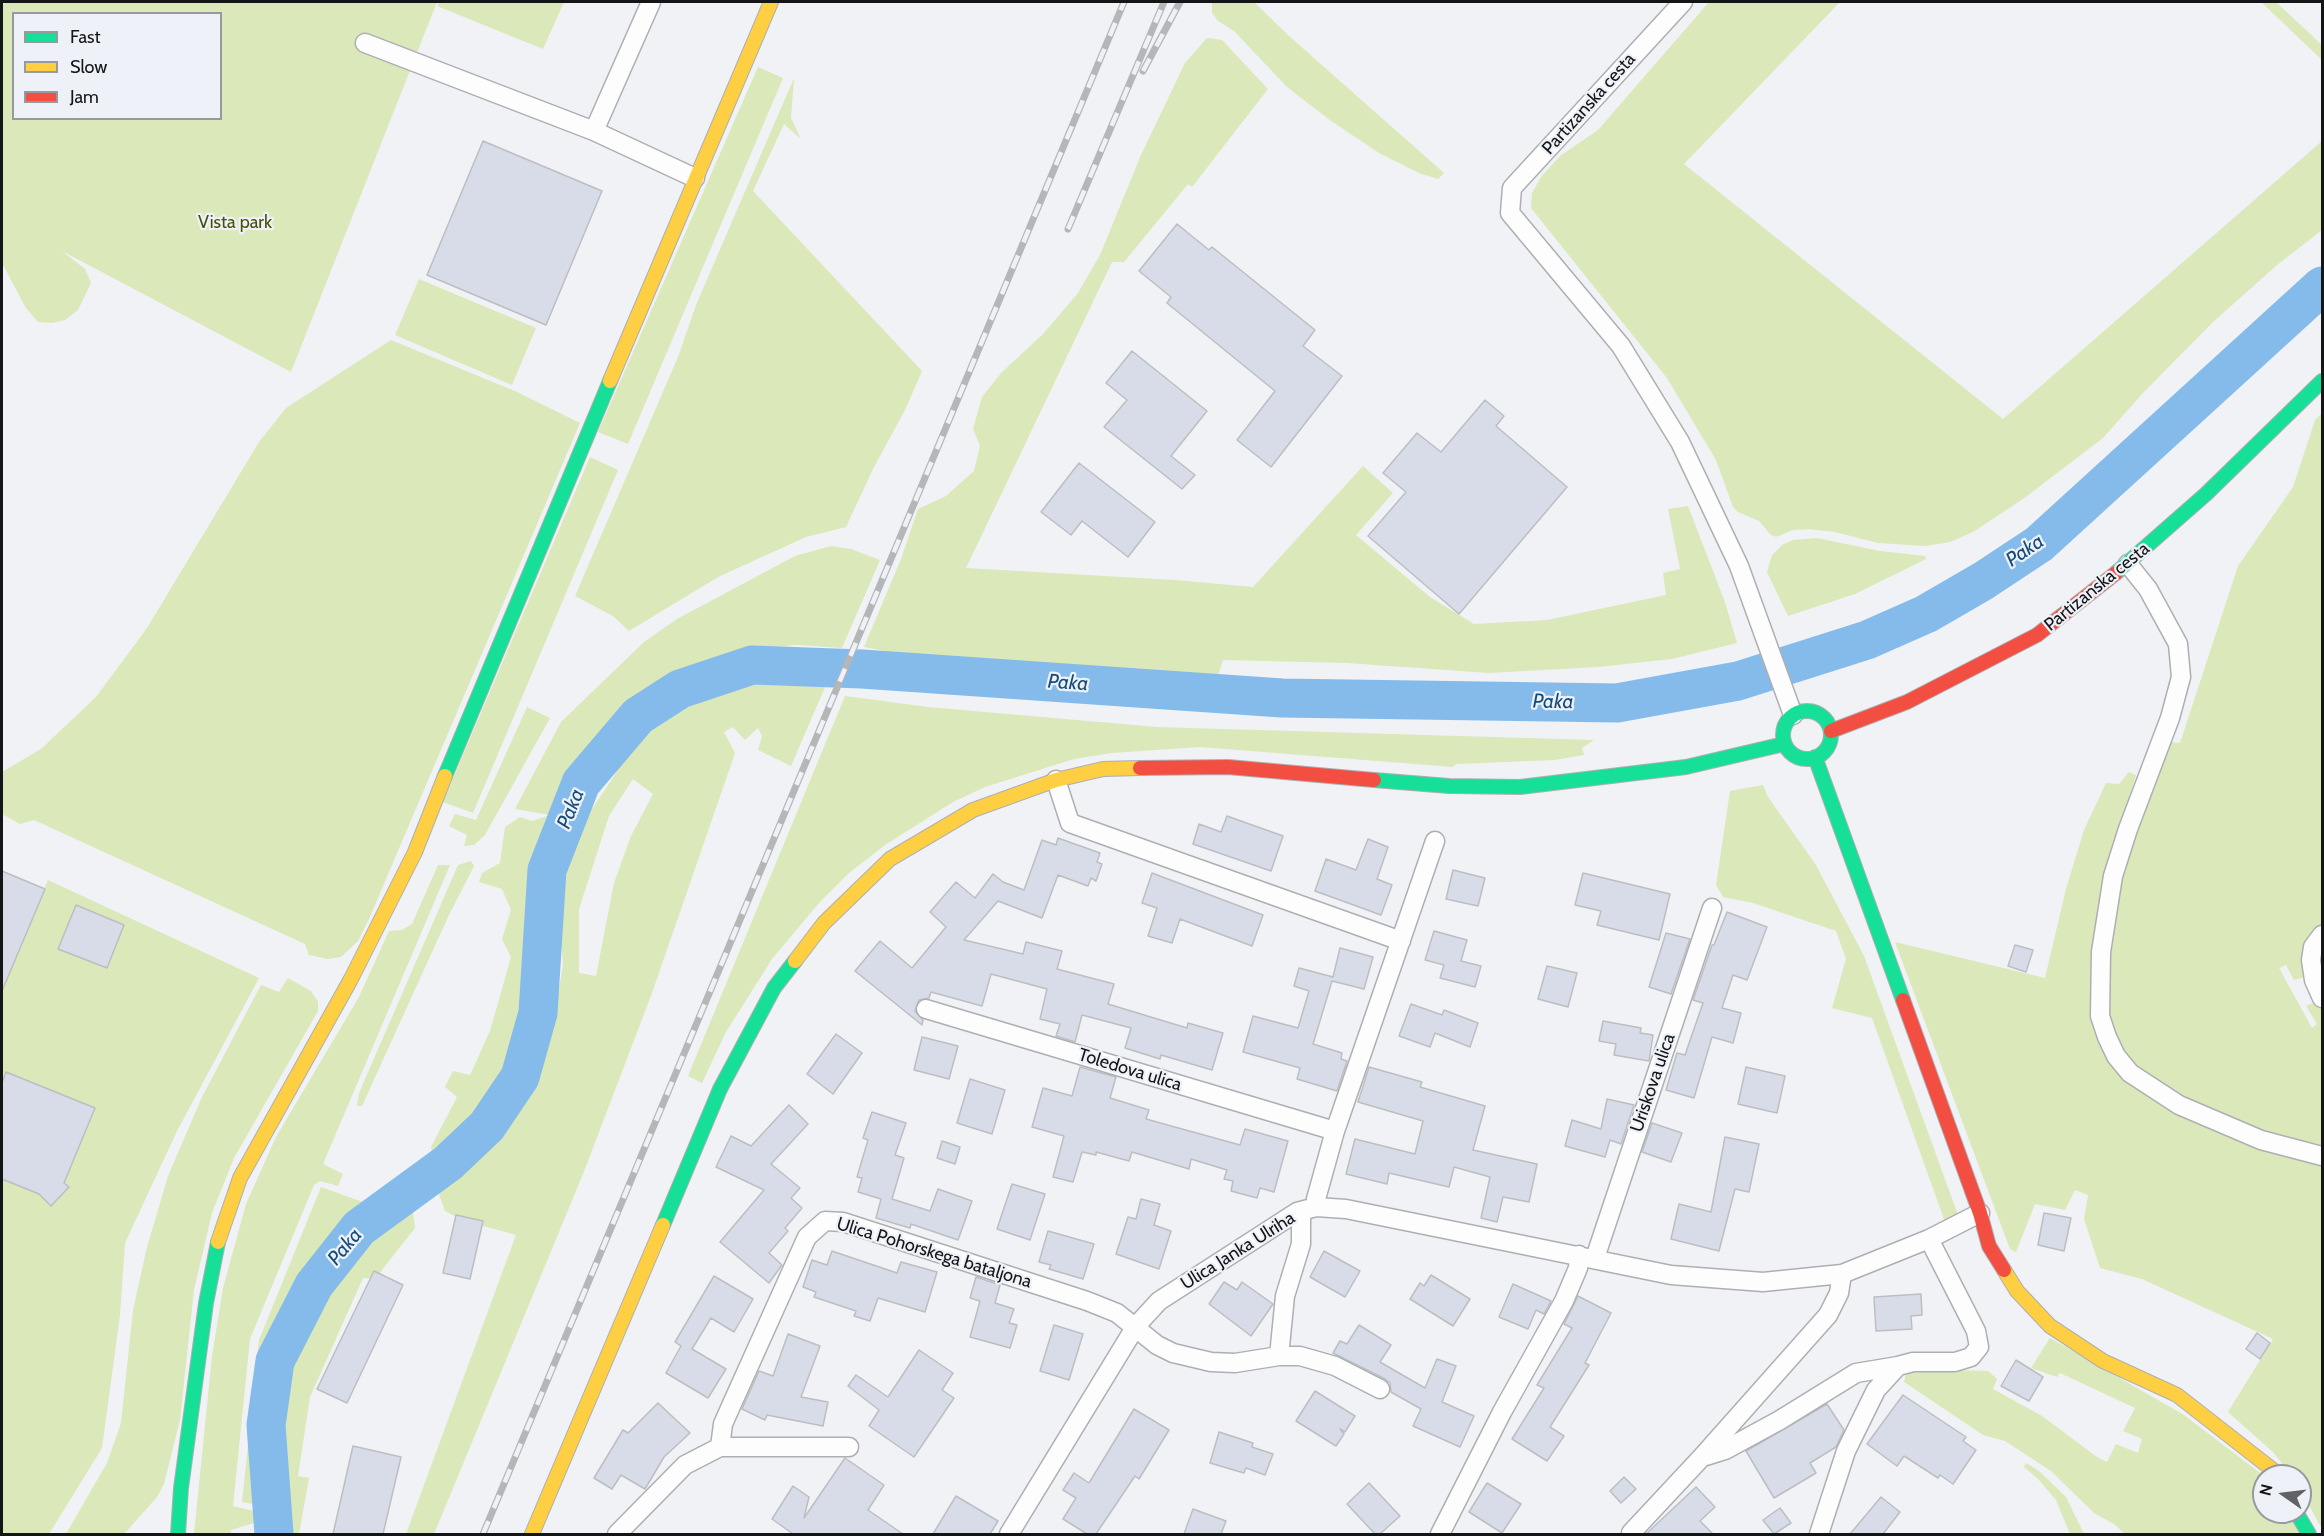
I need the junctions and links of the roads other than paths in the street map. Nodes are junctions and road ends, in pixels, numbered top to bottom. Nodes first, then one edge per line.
1 (651, 2) edge
2 (771, 2) edge
3 (1683, 2) edge
4 (365, 43) dead end
5 (594, 131) junction
6 (695, 178) junction
7 (2322, 381) edge
8 (2128, 564) junction
9 (1792, 715) junction
10 (1831, 731) junction
11 (1784, 744) junction
12 (1815, 758) junction
13 (1056, 780) junction
14 (1435, 841) dead end
15 (1712, 908) dead end
16 (2322, 935) edge
17 (1401, 941) junction
18 (2322, 998) edge
19 (926, 1009) dead end
20 (1335, 1131) junction
21 (2322, 1156) edge
22 (1308, 1209) junction
23 (1980, 1213) junction
24 (1929, 1239) junction
25 (1587, 1257) junction
26 (1842, 1274) junction
27 (1136, 1326) junction
28 (1279, 1356) junction
29 (1898, 1366) junction
30 (1380, 1389) dead end
31 (720, 1447) junction
32 (849, 1447) dead end
33 (1701, 1458) junction
34 (2265, 1464) edge
35 (1631, 1533) dead end
36 (178, 1534) edge
37 (532, 1534) edge
38 (617, 1534) edge
39 (1009, 1534) edge
40 (1440, 1534) edge
41 (1819, 1534) edge

1 - 5 street
2 - 6 street
3 - 9 street, Partizanska cesta
4 - 5 street
5 - 6 street
6 - 36 street
7 - 8 street, Partizanska cesta
8 - 10 street, Partizanska cesta
8 - 21 street
9 - 10 street
9 - 11 street
10 - 12 street
11 - 12 street
11 - 13 street
12 - 23 street
13 - 17 street
13 - 37 street
14 - 17 street, Ulica Janka Ulriha
15 - 25 street, Uriskova ulica
16 - 18 street
17 - 20 street, Ulica Janka Ulriha
19 - 20 street, Toledova ulica
20 - 22 street, Ulica Janka Ulriha
22 - 25 street
22 - 27 street, Ulica Janka Ulriha
22 - 28 street
23 - 24 street
23 - 34 street
24 - 26 street
24 - 29 street
25 - 26 street
25 - 40 street, Uriskova ulica
26 - 33 street
27 - 28 street
27 - 31 street, Ulica Pohorskega bataljona
27 - 39 street, Ulica Janka Ulriha
28 - 30 street
29 - 33 street
29 - 41 street
31 - 32 street
31 - 38 street
33 - 35 street

